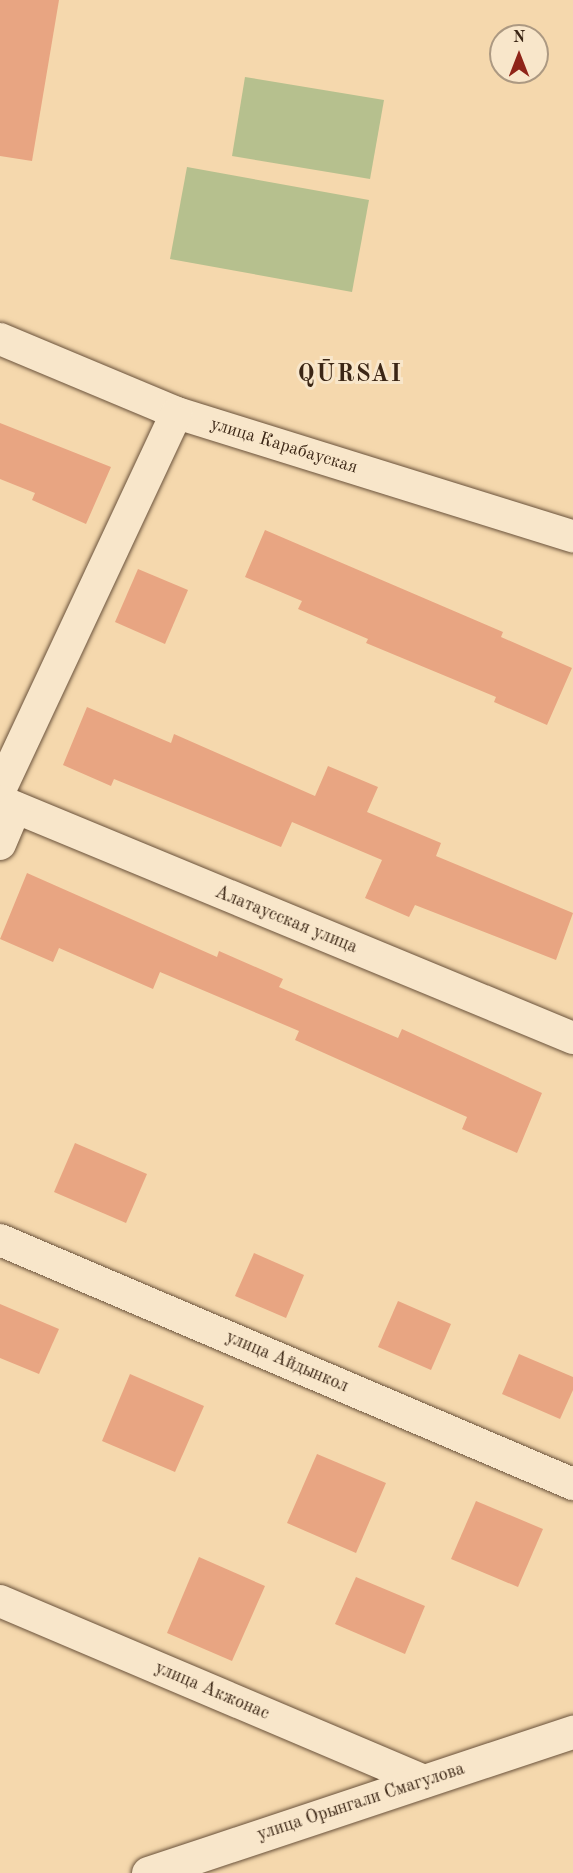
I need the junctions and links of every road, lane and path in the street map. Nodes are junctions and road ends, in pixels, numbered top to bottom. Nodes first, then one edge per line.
1 (0, 339) edge
2 (177, 413) junction
3 (573, 536) edge
4 (5, 800) edge
5 (0, 844) edge
6 (573, 1038) edge
7 (0, 1240) edge
8 (573, 1484) edge
9 (0, 1601) edge
10 (573, 1732) edge
11 (425, 1781) junction
12 (148, 1873) edge

1 - 2 street, улица Карабауская
2 - 3 street, улица Карабауская
2 - 4 street
4 - 5 street
4 - 6 street, Алатаусская улица
7 - 8 street, улица Айдынкол
9 - 11 street, улица Акжонас
10 - 11 main road, улица Орынгали Смагулова
11 - 12 main road, улица Орынгали Смагулова

